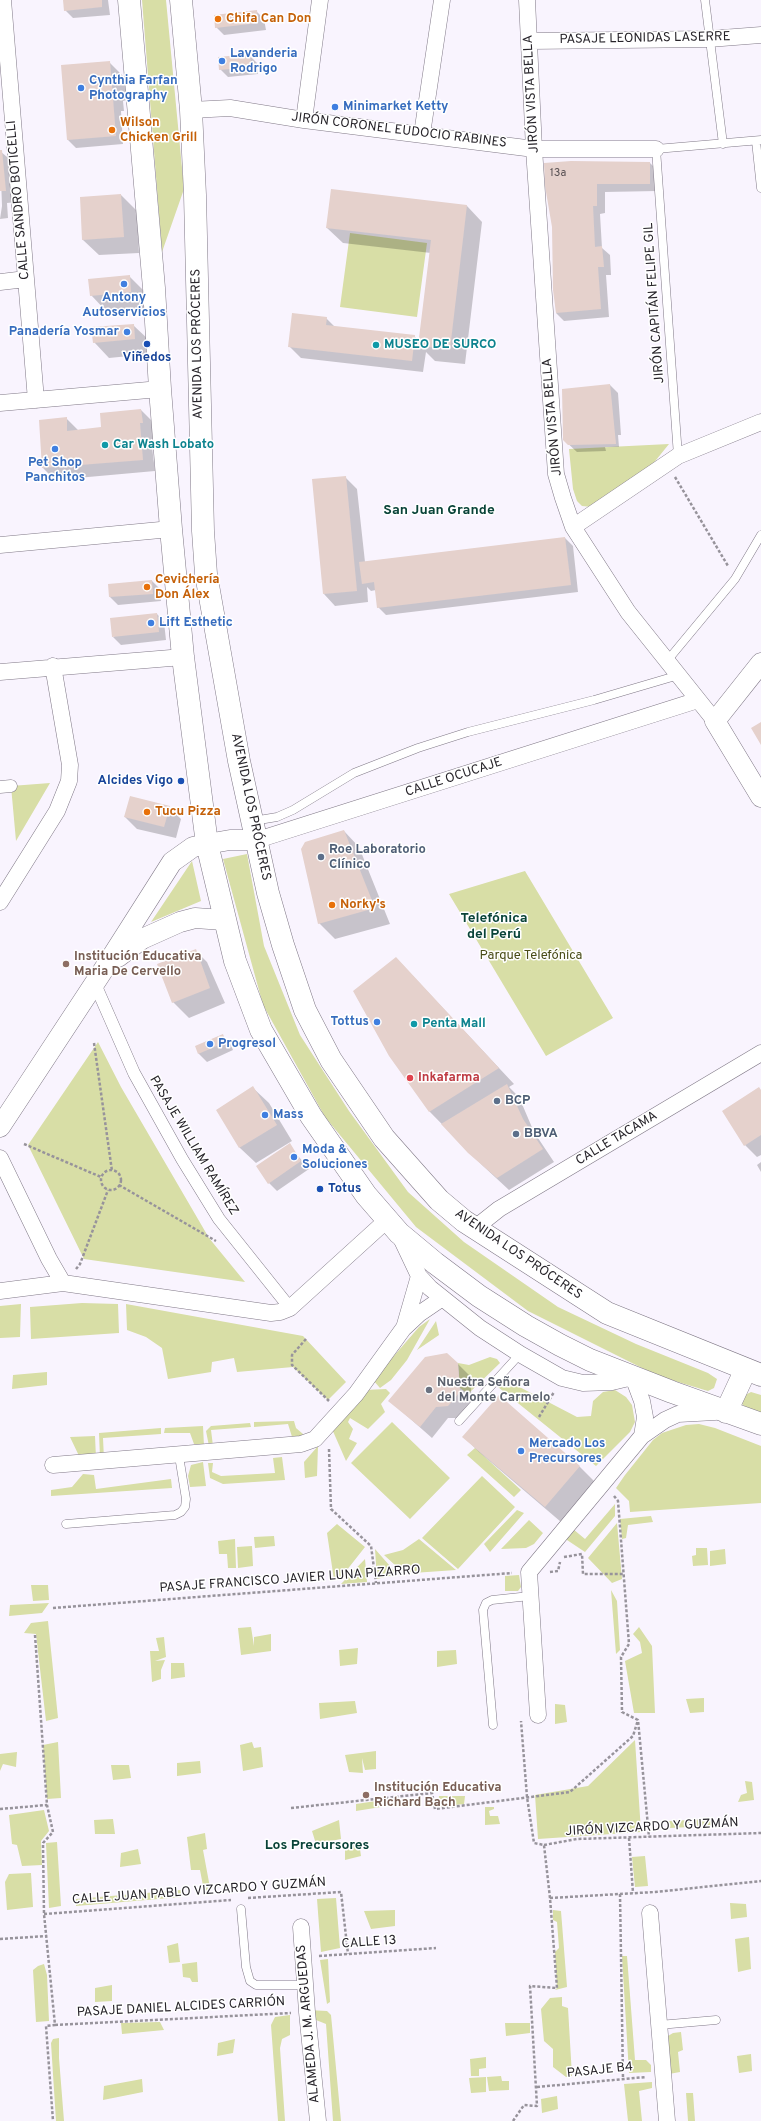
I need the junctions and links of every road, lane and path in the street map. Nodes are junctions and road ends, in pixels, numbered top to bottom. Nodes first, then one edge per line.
1 (3, 0) edge
2 (129, 0) edge
3 (181, 0) edge
4 (320, 0) edge
5 (442, 0) edge
6 (527, 0) edge
7 (704, 0) edge
8 (761, 35) edge
9 (708, 39) junction
10 (530, 41) junction
11 (191, 110) junction
12 (304, 120) junction
13 (422, 134) junction
14 (759, 141) edge
15 (723, 144) junction
16 (534, 149) junction
17 (656, 149) junction
18 (761, 188) edge
19 (26, 279) junction
20 (0, 282) edge
21 (160, 389) junction
22 (36, 400) junction
23 (0, 403) edge
24 (761, 422) edge
25 (672, 460) junction
26 (573, 527) junction
27 (172, 529) junction
28 (761, 535) edge
29 (0, 545) edge
30 (735, 579) junction
31 (183, 657) junction
32 (667, 661) junction
33 (761, 663) edge
34 (52, 666) junction
35 (0, 672) edge
36 (679, 675) junction
37 (698, 700) junction
38 (715, 722) junction
39 (761, 797) edge
40 (255, 831) junction
41 (207, 844) junction
42 (0, 902) edge
43 (224, 920) junction
44 (99, 978) junction
45 (94, 1043) dead end
46 (761, 1053) edge
47 (0, 1126) edge
48 (24, 1144) dead end
49 (0, 1158) edge
50 (112, 1171) junction
51 (101, 1177) junction
52 (119, 1186) junction
53 (108, 1190) junction
54 (393, 1226) junction
55 (475, 1228) junction
56 (219, 1242) dead end
57 (419, 1276) junction
58 (63, 1283) junction
59 (0, 1291) edge
60 (441, 1298) junction
61 (290, 1308) junction
62 (403, 1329) junction
63 (306, 1340) dead end
64 (520, 1354) junction
65 (753, 1372) edge
66 (633, 1377) junction
67 (552, 1398) dead end
68 (331, 1403) dead end
69 (726, 1412) junction
70 (539, 1417) dead end
71 (459, 1421) dead end
72 (761, 1424) edge
73 (323, 1433) junction
74 (642, 1436) junction
75 (179, 1456) junction
76 (53, 1465) dead end
77 (603, 1485) junction
78 (66, 1524) dead end
79 (536, 1573) junction
80 (624, 1574) junction
81 (376, 1583) junction
82 (530, 1596) junction
83 (53, 1608) dead end
84 (34, 1635) dead end
85 (538, 1715) joint
86 (638, 1720) junction
87 (492, 1725) dead end
88 (527, 1797) junction
89 (47, 1805) junction
90 (291, 1808) dead end
91 (0, 1809) edge
92 (761, 1833) edge
93 (649, 1837) junction
94 (629, 1838) junction
95 (544, 1845) junction
96 (761, 1881) edge
97 (633, 1893) junction
98 (620, 1894) junction
99 (550, 1898) junction
100 (240, 1899) dead end
101 (232, 1900) dead end
102 (242, 1909) dead end
103 (650, 1913) dead end
104 (44, 1914) junction
105 (301, 1927) dead end
106 (47, 1936) junction
107 (0, 1939) edge
108 (436, 1948) dead end
109 (348, 1954) junction
110 (303, 1957) junction
111 (305, 1985) junction
112 (307, 2012) junction
113 (716, 2020) dead end
114 (55, 2025) junction
115 (659, 2025) junction
116 (664, 2075) junction
117 (623, 2079) junction
118 (537, 2087) junction
119 (53, 2121) edge
120 (318, 2121) edge
121 (513, 2121) edge
122 (667, 2121) edge

1 - 19 street, CALLE SANDRO BOTICELLI
2 - 21 main road
3 - 11 main road, AVENIDA LOS PRÓCERES
4 - 12 street
5 - 13 street
6 - 10 street, JIRÓN VISTA BELLA
7 - 9 lane
8 - 9 street, PASAJE LEONIDAS LASERRE
9 - 10 street, PASAJE LEONIDAS LASERRE
9 - 15 lane
10 - 16 street, JIRÓN VISTA BELLA
11 - 12 street, JIRÓN CORONEL EUDOCIO RABINES
11 - 40 main road, AVENIDA LOS PRÓCERES
12 - 13 street, JIRÓN CORONEL EUDOCIO RABINES
13 - 16 street, JIRÓN CORONEL EUDOCIO RABINES
14 - 15 lane
14 - 18 lane
15 - 17 lane
16 - 17 street, JIRÓN CORONEL EUDOCIO RABINES
16 - 26 street, JIRÓN VISTA BELLA
17 - 25 lane, JIRÓN CAPITÁN FELIPE GIL
19 - 20 street
19 - 22 street, CALLE SANDRO BOTICELLI
21 - 22 street
21 - 27 main road
22 - 23 street
24 - 25 street
25 - 26 street
25 - 30 path
26 - 32 street, JIRÓN VISTA BELLA
27 - 29 street
27 - 31 main road
28 - 30 lane
30 - 32 lane
31 - 34 street
31 - 41 main road
32 - 36 street, JIRÓN VISTA BELLA
33 - 38 street
34 - 35 street
34 - 42 street
36 - 37 street, JIRÓN VISTA BELLA
36 - 40 lane
37 - 38 street, JIRÓN VISTA BELLA
37 - 40 street, CALLE OCUCAJE
38 - 39 street, JIRÓN VISTA BELLA
40 - 41 street, CALLE OCUCAJE
40 - 55 main road, AVENIDA LOS PRÓCERES
41 - 43 main road
41 - 44 street, CALLE OCUCAJE
43 - 44 street
43 - 54 main road
44 - 47 street
44 - 61 street, PASAJE WILLIAM RAMÍREZ
45 - 50 path
46 - 55 street, CALLE TACAMA
48 - 51 path
49 - 58 street
50 - 51 path
50 - 52 path
51 - 53 path
52 - 53 path
52 - 56 path
53 - 58 path
54 - 57 street
54 - 61 street
54 - 66 main road
55 - 65 main road, AVENIDA LOS PRÓCERES
57 - 60 street
57 - 62 street
58 - 59 street
58 - 61 street
60 - 62 street
60 - 64 street
62 - 73 street
63 - 68 path
64 - 66 street
64 - 71 lane
65 - 69 main road
66 - 69 main road
66 - 74 street
67 - 70 path
69 - 72 main road
69 - 74 street
73 - 75 street
73 - 81 path
74 - 77 street
75 - 76 street
75 - 78 lane
77 - 79 street
77 - 80 path
79 - 80 path
79 - 81 path, PASAJE FRANCISCO JAVIER LUNA PIZARRO
79 - 82 street
80 - 86 path
81 - 83 path, PASAJE FRANCISCO JAVIER LUNA PIZARRO
82 - 85 street
82 - 87 lane
84 - 89 path
85 - 88 path
86 - 88 path
86 - 93 path
88 - 90 path
88 - 95 path
89 - 91 path
89 - 104 path
92 - 93 path, JIRÓN VIZCARDO Y GUZMÁN
93 - 94 path, JIRÓN VIZCARDO Y GUZMÁN
94 - 95 path, JIRÓN VIZCARDO Y GUZMÁN
94 - 97 path
95 - 99 path
96 - 97 path
97 - 98 path
98 - 99 path
98 - 117 path
99 - 118 path
100 - 109 path, CALLE JUAN PABLO VIZCARDO Y GUZMÁN
101 - 104 path, CALLE JUAN PABLO VIZCARDO Y GUZMÁN
102 - 111 lane
103 - 115 street
104 - 106 path
105 - 110 street, ALAMEDA J. M. ARGUEDAS
106 - 107 path
106 - 114 path
108 - 109 path, CALLE 13
109 - 110 path, CALLE 13
110 - 111 street, ALAMEDA J. M. ARGUEDAS
111 - 112 street, ALAMEDA J. M. ARGUEDAS
112 - 114 path, PASAJE DANIEL ALCIDES CARRIÓN
112 - 120 street, ALAMEDA J. M. ARGUEDAS
113 - 115 lane
114 - 119 path
115 - 116 street
116 - 117 path, PASAJE B4
116 - 122 street
117 - 118 path, PASAJE B4
118 - 121 path

